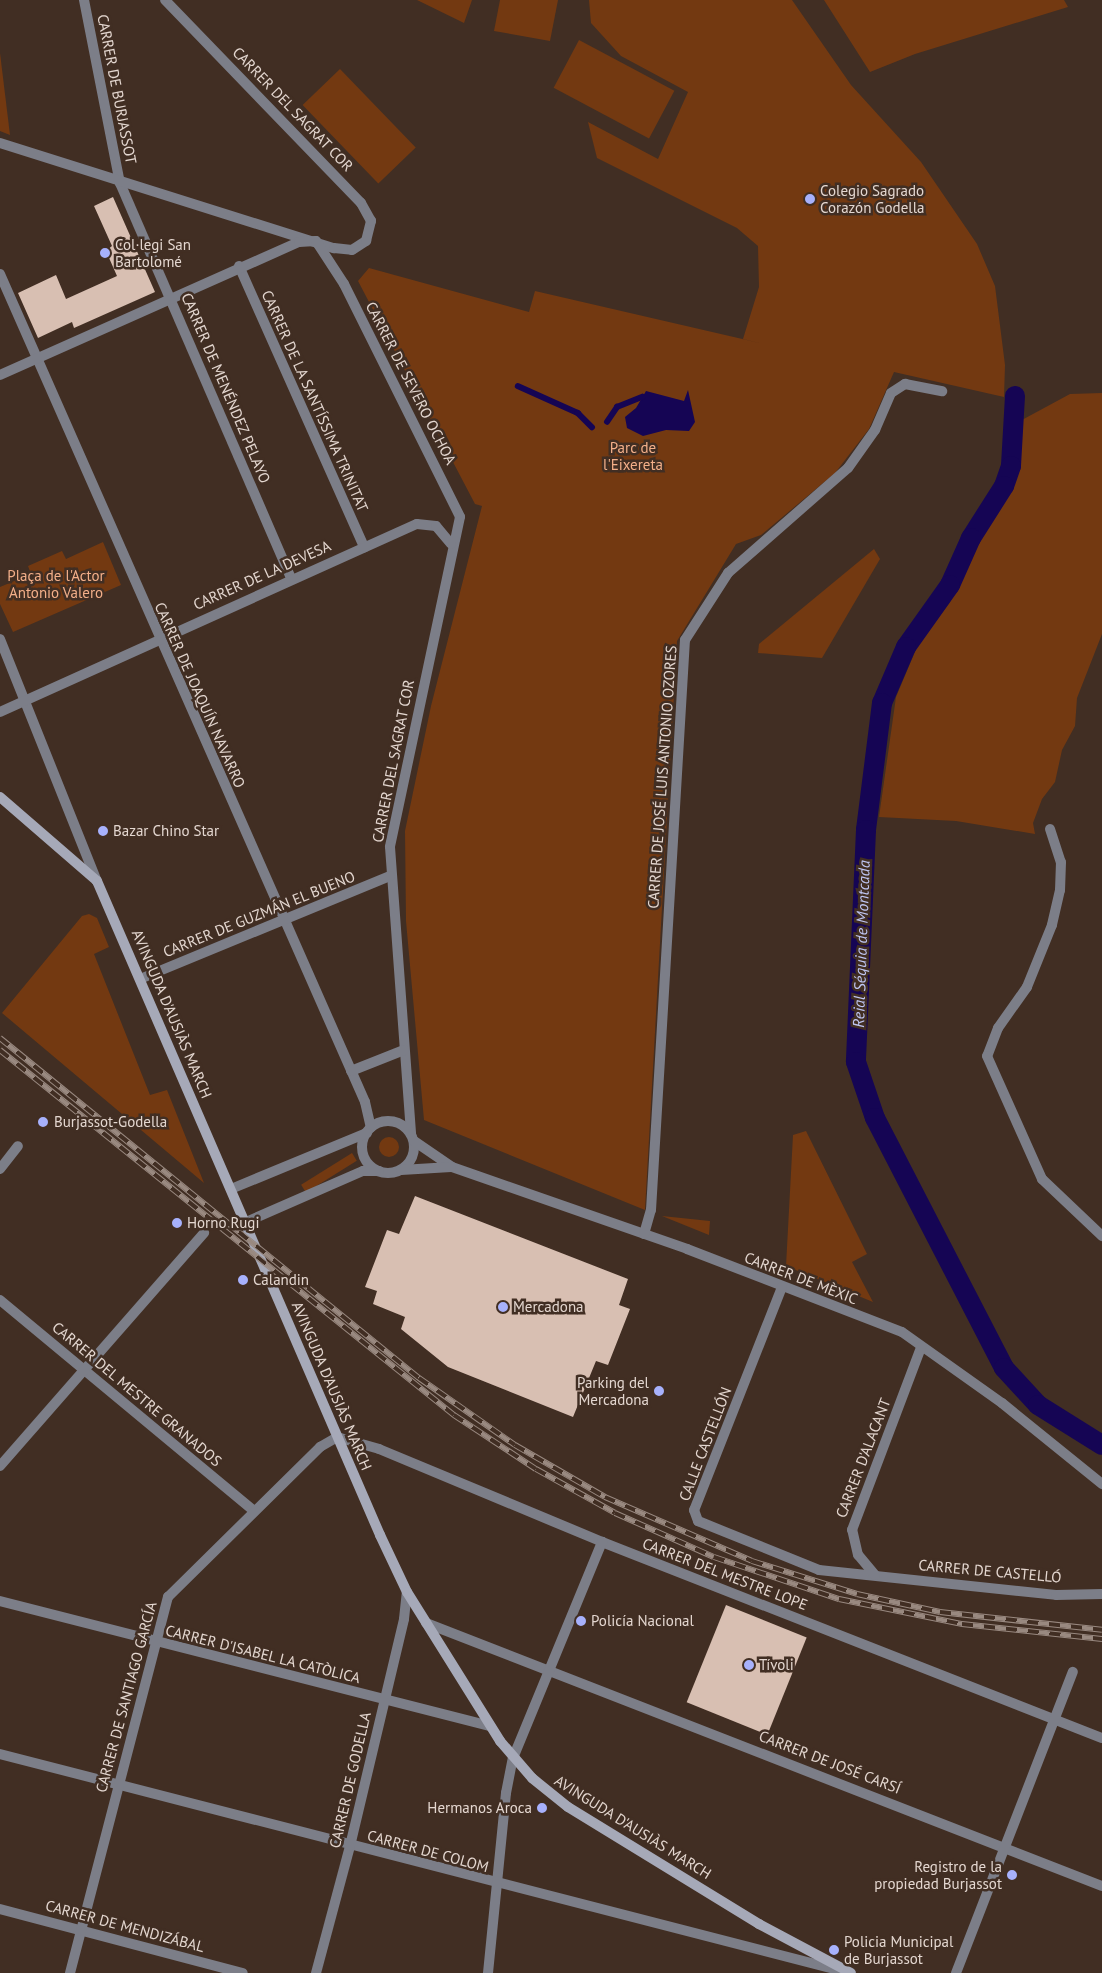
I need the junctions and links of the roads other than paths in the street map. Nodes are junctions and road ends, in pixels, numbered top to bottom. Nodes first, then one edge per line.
1 (84, 0) edge
2 (165, 0) edge
3 (0, 144) edge
4 (120, 183) junction
5 (316, 241) junction
6 (240, 266) junction
7 (0, 274) edge
8 (171, 297) junction
9 (36, 358) junction
10 (0, 375) edge
11 (942, 391) dead end
12 (451, 544) junction
13 (364, 547) junction
14 (291, 578) junction
15 (0, 640) edge
16 (160, 641) junction
17 (26, 700) junction
18 (0, 712) edge
19 (0, 797) edge
20 (1050, 829) dead end
21 (390, 876) junction
22 (97, 881) junction
23 (282, 920) junction
24 (140, 979) junction
25 (404, 1050) junction
26 (351, 1071) junction
27 (369, 1130) junction
28 (412, 1138) junction
29 (18, 1146) dead end
30 (452, 1167) junction
31 (0, 1169) edge
32 (382, 1171) junction
33 (398, 1171) junction
34 (231, 1189) junction
35 (246, 1222) junction
36 (204, 1233) dead end
37 (644, 1234) junction
38 (1102, 1236) edge
39 (782, 1287) junction
40 (0, 1300) edge
41 (920, 1347) junction
42 (84, 1371) junction
43 (337, 1437) junction
44 (0, 1466) edge
45 (1102, 1484) edge
46 (254, 1511) junction
47 (602, 1542) junction
48 (875, 1575) junction
49 (407, 1592) junction
50 (1102, 1594) edge
51 (0, 1601) edge
52 (426, 1623) junction
53 (155, 1642) junction
54 (548, 1668) junction
55 (1073, 1672) dead end
56 (384, 1699) junction
57 (1055, 1719) junction
58 (490, 1726) junction
59 (1102, 1738) edge
60 (0, 1754) edge
61 (513, 1758) junction
62 (118, 1784) junction
63 (350, 1846) junction
64 (1005, 1846) junction
65 (496, 1884) junction
66 (1102, 1886) edge
67 (0, 1909) edge
68 (80, 1929) junction
69 (70, 1973) edge
70 (243, 1973) edge
71 (316, 1973) edge
72 (488, 1973) edge
73 (850, 1973) edge
74 (956, 1973) edge

1 - 4 street, CARRER DE BURJASSOT
2 - 5 street, CARRER DEL SAGRAT COR
3 - 4 street
4 - 5 street
4 - 8 street, CARRER DE MENÉNDEZ PELAYO
5 - 6 street
5 - 12 street, CARRER DE SEVERO OCHOA
6 - 8 street
6 - 13 street, CARRER DE LA SANTÍSSIMA TRINITAT
7 - 9 street, CARRER DE JOAQUÍN NAVARRO
8 - 9 street
8 - 14 street, CARRER DE MENÉNDEZ PELAYO
9 - 10 street
9 - 16 street, CARRER DE JOAQUÍN NAVARRO
11 - 37 street, CARRER DE JOSÉ LUIS ANTONIO OZORES
12 - 13 street, CARRER DE LA DEVESA
12 - 21 street, CARRER DEL SAGRAT COR
13 - 14 street, CARRER DE LA DEVESA
14 - 16 street, CARRER DE LA DEVESA
15 - 17 street, AVINGUDA D'AUSIÀS MARCH
16 - 17 street, CARRER DE LA DEVESA
16 - 23 street, CARRER DE JOAQUÍN NAVARRO
17 - 18 street, CARRER DE LA DEVESA
17 - 22 street, AVINGUDA D'AUSIÀS MARCH
19 - 22 street
20 - 38 street
21 - 23 street, CARRER DE GUZMÁN EL BUENO
21 - 25 street, CARRER DEL SAGRAT COR
22 - 24 street, AVINGUDA D'AUSIÀS MARCH
23 - 24 street, CARRER DE GUZMÁN EL BUENO
23 - 26 street, CARRER DE JOAQUÍN NAVARRO
24 - 34 street, AVINGUDA D'AUSIÀS MARCH
25 - 26 street
25 - 28 street, CARRER DEL SAGRAT COR
26 - 27 street, CARRER DE JOAQUÍN NAVARRO
27 - 28 street
27 - 32 street
27 - 34 street
28 - 30 street, CARRER DE MÈXIC
28 - 33 street
29 - 31 street
30 - 33 street, CARRER DE MÈXIC
30 - 37 street, CARRER DE MÈXIC
32 - 33 street
32 - 35 street
34 - 35 street, AVINGUDA D'AUSIÀS MARCH
35 - 43 street, AVINGUDA D'AUSIÀS MARCH
36 - 42 street
37 - 39 street, CARRER DE MÈXIC
39 - 41 street, CARRER DE MÈXIC
39 - 48 street, CALLE CASTELLÓN
40 - 42 street, CARRER DEL MESTRE GRANADOS
41 - 45 street, CARRER DE MÈXIC
41 - 48 street, CARRER D'ALACANT
42 - 44 street
42 - 46 street, CARRER DEL MESTRE GRANADOS
43 - 46 street, CARRER DE SANTIAGO GARCÍA
43 - 47 street, CARRER DEL MESTRE LOPE
43 - 49 street, AVINGUDA D'AUSIÀS MARCH
46 - 53 street, CARRER DE SANTIAGO GARCÍA
47 - 54 street
47 - 57 street, CARRER DEL MESTRE LOPE
48 - 50 street, CARRER DE CASTELLÓ
49 - 52 street, AVINGUDA D'AUSIÀS MARCH
49 - 56 street, CARRER DE GODELLA
51 - 53 street, CARRER D'ISABEL LA CATÒLICA
52 - 54 street, CARRER DE JOSÉ CARSÍ
52 - 58 street, AVINGUDA D'AUSIÀS MARCH
53 - 56 street, CARRER D'ISABEL LA CATÒLICA
53 - 62 street, CARRER DE SANTIAGO GARCÍA
54 - 61 street
54 - 64 street, CARRER DE JOSÉ CARSÍ
55 - 57 street
56 - 58 street, CARRER D'ISABEL LA CATÒLICA
56 - 63 street, CARRER DE GODELLA
57 - 59 street, CARRER DEL MESTRE LOPE
57 - 64 street
58 - 61 street, AVINGUDA D'AUSIÀS MARCH
60 - 62 street, CARRER DE COLOM
61 - 65 street
61 - 73 street, AVINGUDA D'AUSIÀS MARCH
62 - 63 street, CARRER DE COLOM
62 - 68 street, CARRER DE SANTIAGO GARCÍA
63 - 65 street, CARRER DE COLOM
63 - 71 street, CARRER DE GODELLA
64 - 66 street, CARRER DE JOSÉ CARSÍ
64 - 74 street
65 - 72 street
65 - 73 street, CARRER DE COLOM
67 - 68 street, CARRER DE MENDIZÁBAL
68 - 69 street, CARRER DE SANTIAGO GARCÍA
68 - 70 street, CARRER DE MENDIZÁBAL

